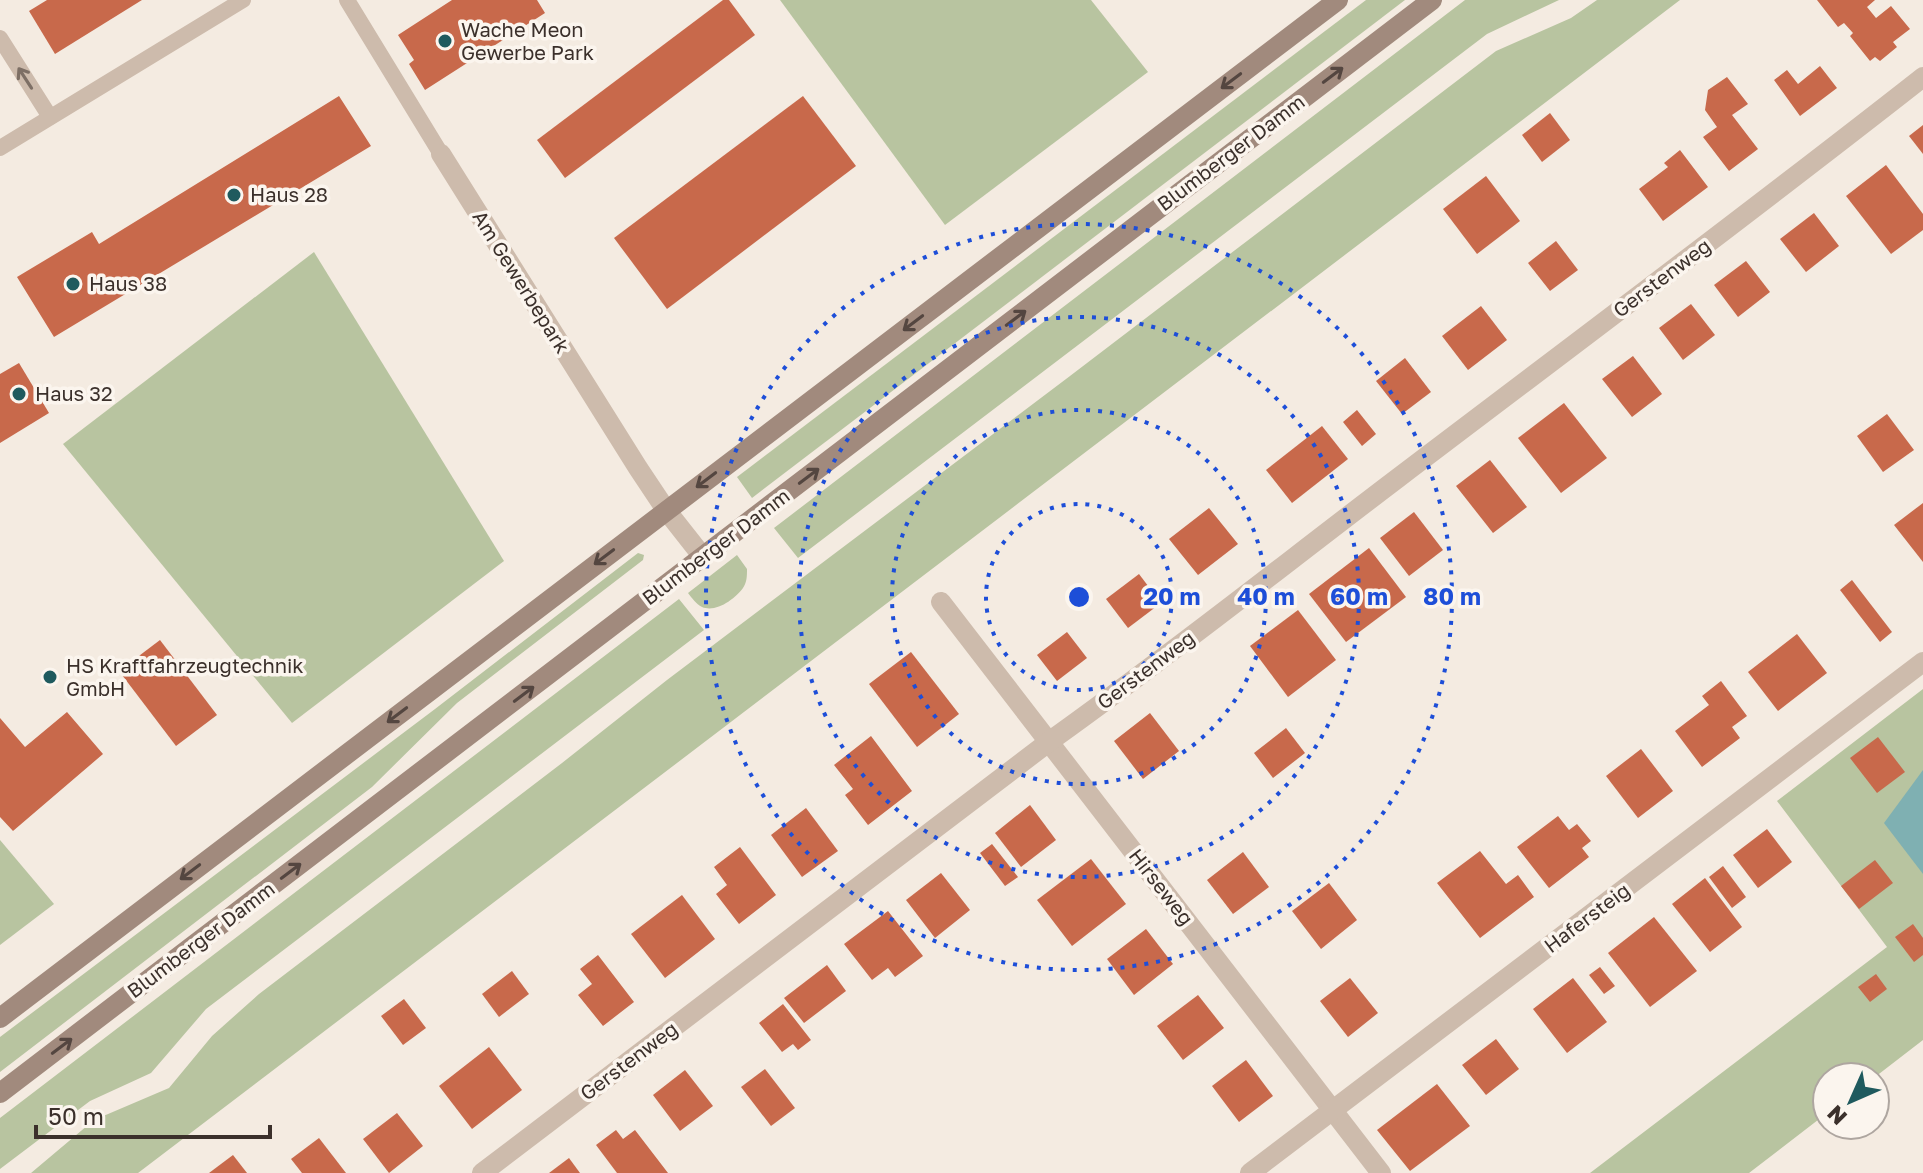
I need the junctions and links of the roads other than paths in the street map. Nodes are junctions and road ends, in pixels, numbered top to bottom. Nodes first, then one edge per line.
1 (243, 0) edge
2 (347, 0) edge
3 (1338, 0) edge
4 (1432, 0) edge
5 (0, 38) edge
6 (1923, 77) edge
7 (50, 117) junction
8 (0, 148) edge
9 (441, 154) joint
10 (666, 510) junction
11 (703, 557) junction
12 (941, 602) dead end
13 (1923, 662) edge
14 (1050, 741) junction
15 (0, 1018) edge
16 (0, 1093) edge
17 (1333, 1110) junction
18 (482, 1173) edge
19 (1250, 1173) edge
20 (1381, 1173) edge

1 - 7 lane
2 - 9 lane, Am Gewerbepark
3 -> 10 main road
11 -> 4 main road, Blumberger Damm
7 -> 5 lane
6 - 14 street, Gerstenweg
7 - 8 lane
9 - 10 street, Am Gewerbepark
10 - 11 street, Am Gewerbepark
10 -> 15 main road
16 -> 11 main road, Blumberger Damm
12 - 14 street, Hirseweg
13 - 17 street, Hafersteig
14 - 17 street, Hirseweg
14 - 18 street, Gerstenweg
17 - 19 street, Hafersteig
17 - 20 street, Hirseweg

